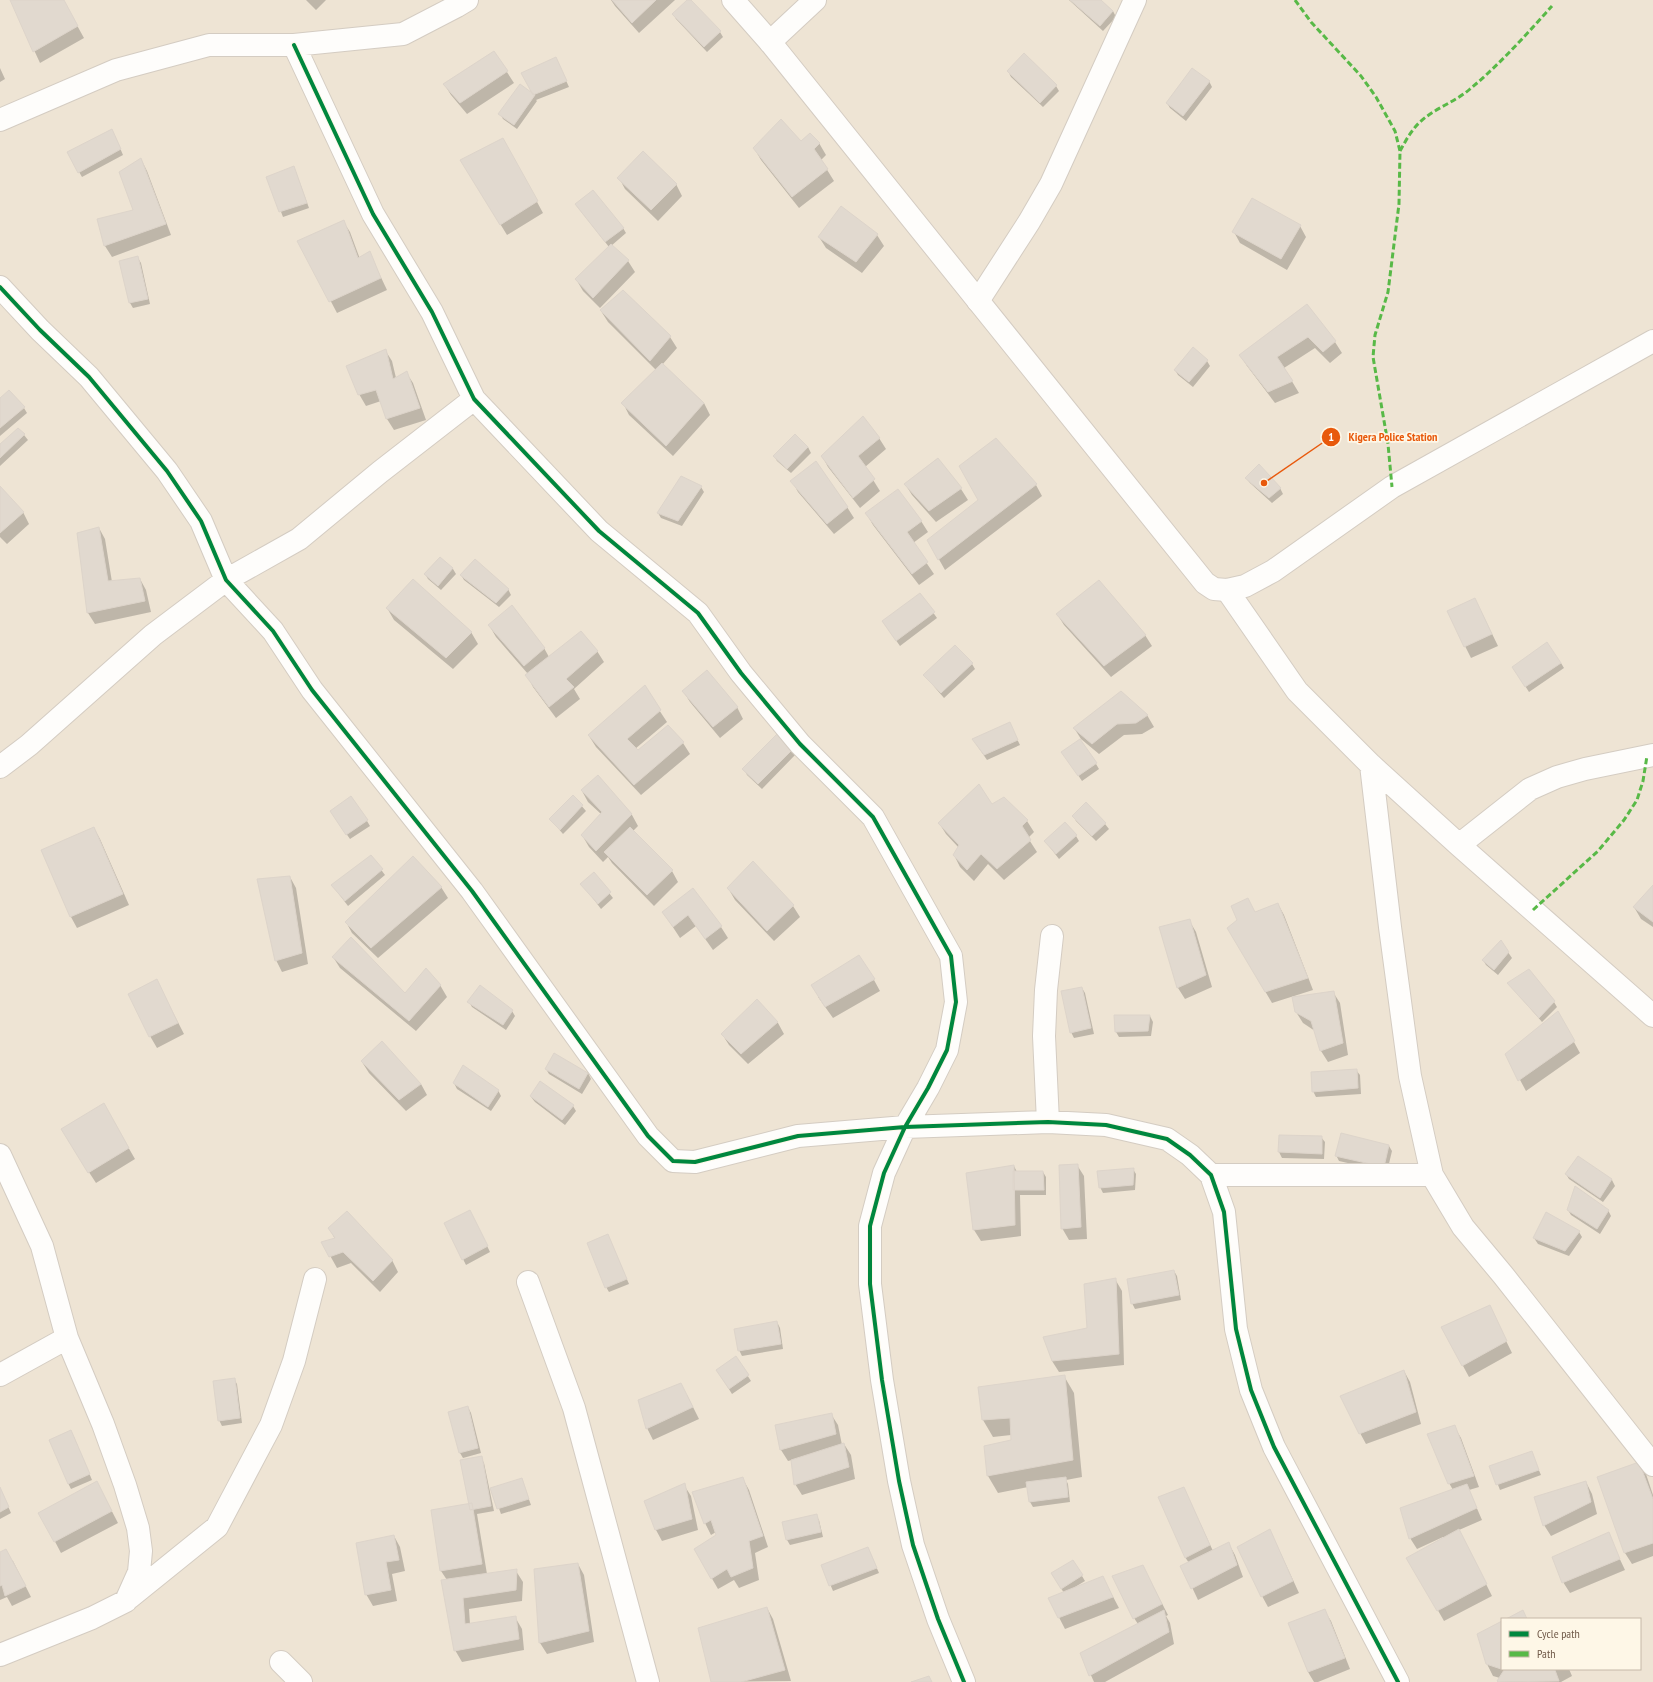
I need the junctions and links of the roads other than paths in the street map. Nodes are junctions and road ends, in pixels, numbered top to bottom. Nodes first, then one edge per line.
1 (467, 0) edge
2 (733, 0) edge
3 (815, 0) edge
4 (1135, 0) edge
5 (770, 42) junction
6 (294, 45) junction
7 (0, 120) edge
8 (0, 287) edge
9 (978, 301) junction
10 (1653, 341) edge
11 (474, 399) junction
12 (226, 580) junction
13 (1227, 590) junction
14 (1653, 755) edge
15 (1371, 765) junction
16 (0, 767) edge
17 (1459, 845) junction
18 (1052, 936) dead end
19 (1653, 1016) edge
20 (1048, 1122) junction
21 (905, 1127) junction
22 (0, 1155) edge
23 (1211, 1175) junction
24 (1432, 1175) junction
25 (314, 1279) dead end
26 (528, 1282) dead end
27 (67, 1338) junction
28 (0, 1375) edge
29 (1653, 1465) edge
30 (126, 1601) junction
31 (0, 1655) edge
32 (281, 1662) dead end
33 (301, 1682) edge
34 (648, 1682) edge
35 (964, 1682) edge
36 (1398, 1682) edge

1 - 6 street
2 - 5 street
3 - 5 street
4 - 9 street
5 - 9 street
6 - 7 street
6 - 11 street
8 - 12 street
9 - 13 street
10 - 13 street
11 - 12 street
11 - 21 street
12 - 16 street
12 - 21 street
13 - 15 street
14 - 17 street
15 - 17 street
15 - 24 street
17 - 19 street
18 - 20 street
20 - 21 street
20 - 23 street
21 - 35 street
22 - 27 street
23 - 24 street
23 - 36 street
24 - 29 street
25 - 30 street
26 - 34 street
27 - 28 street
27 - 30 street
30 - 31 street
32 - 33 street

